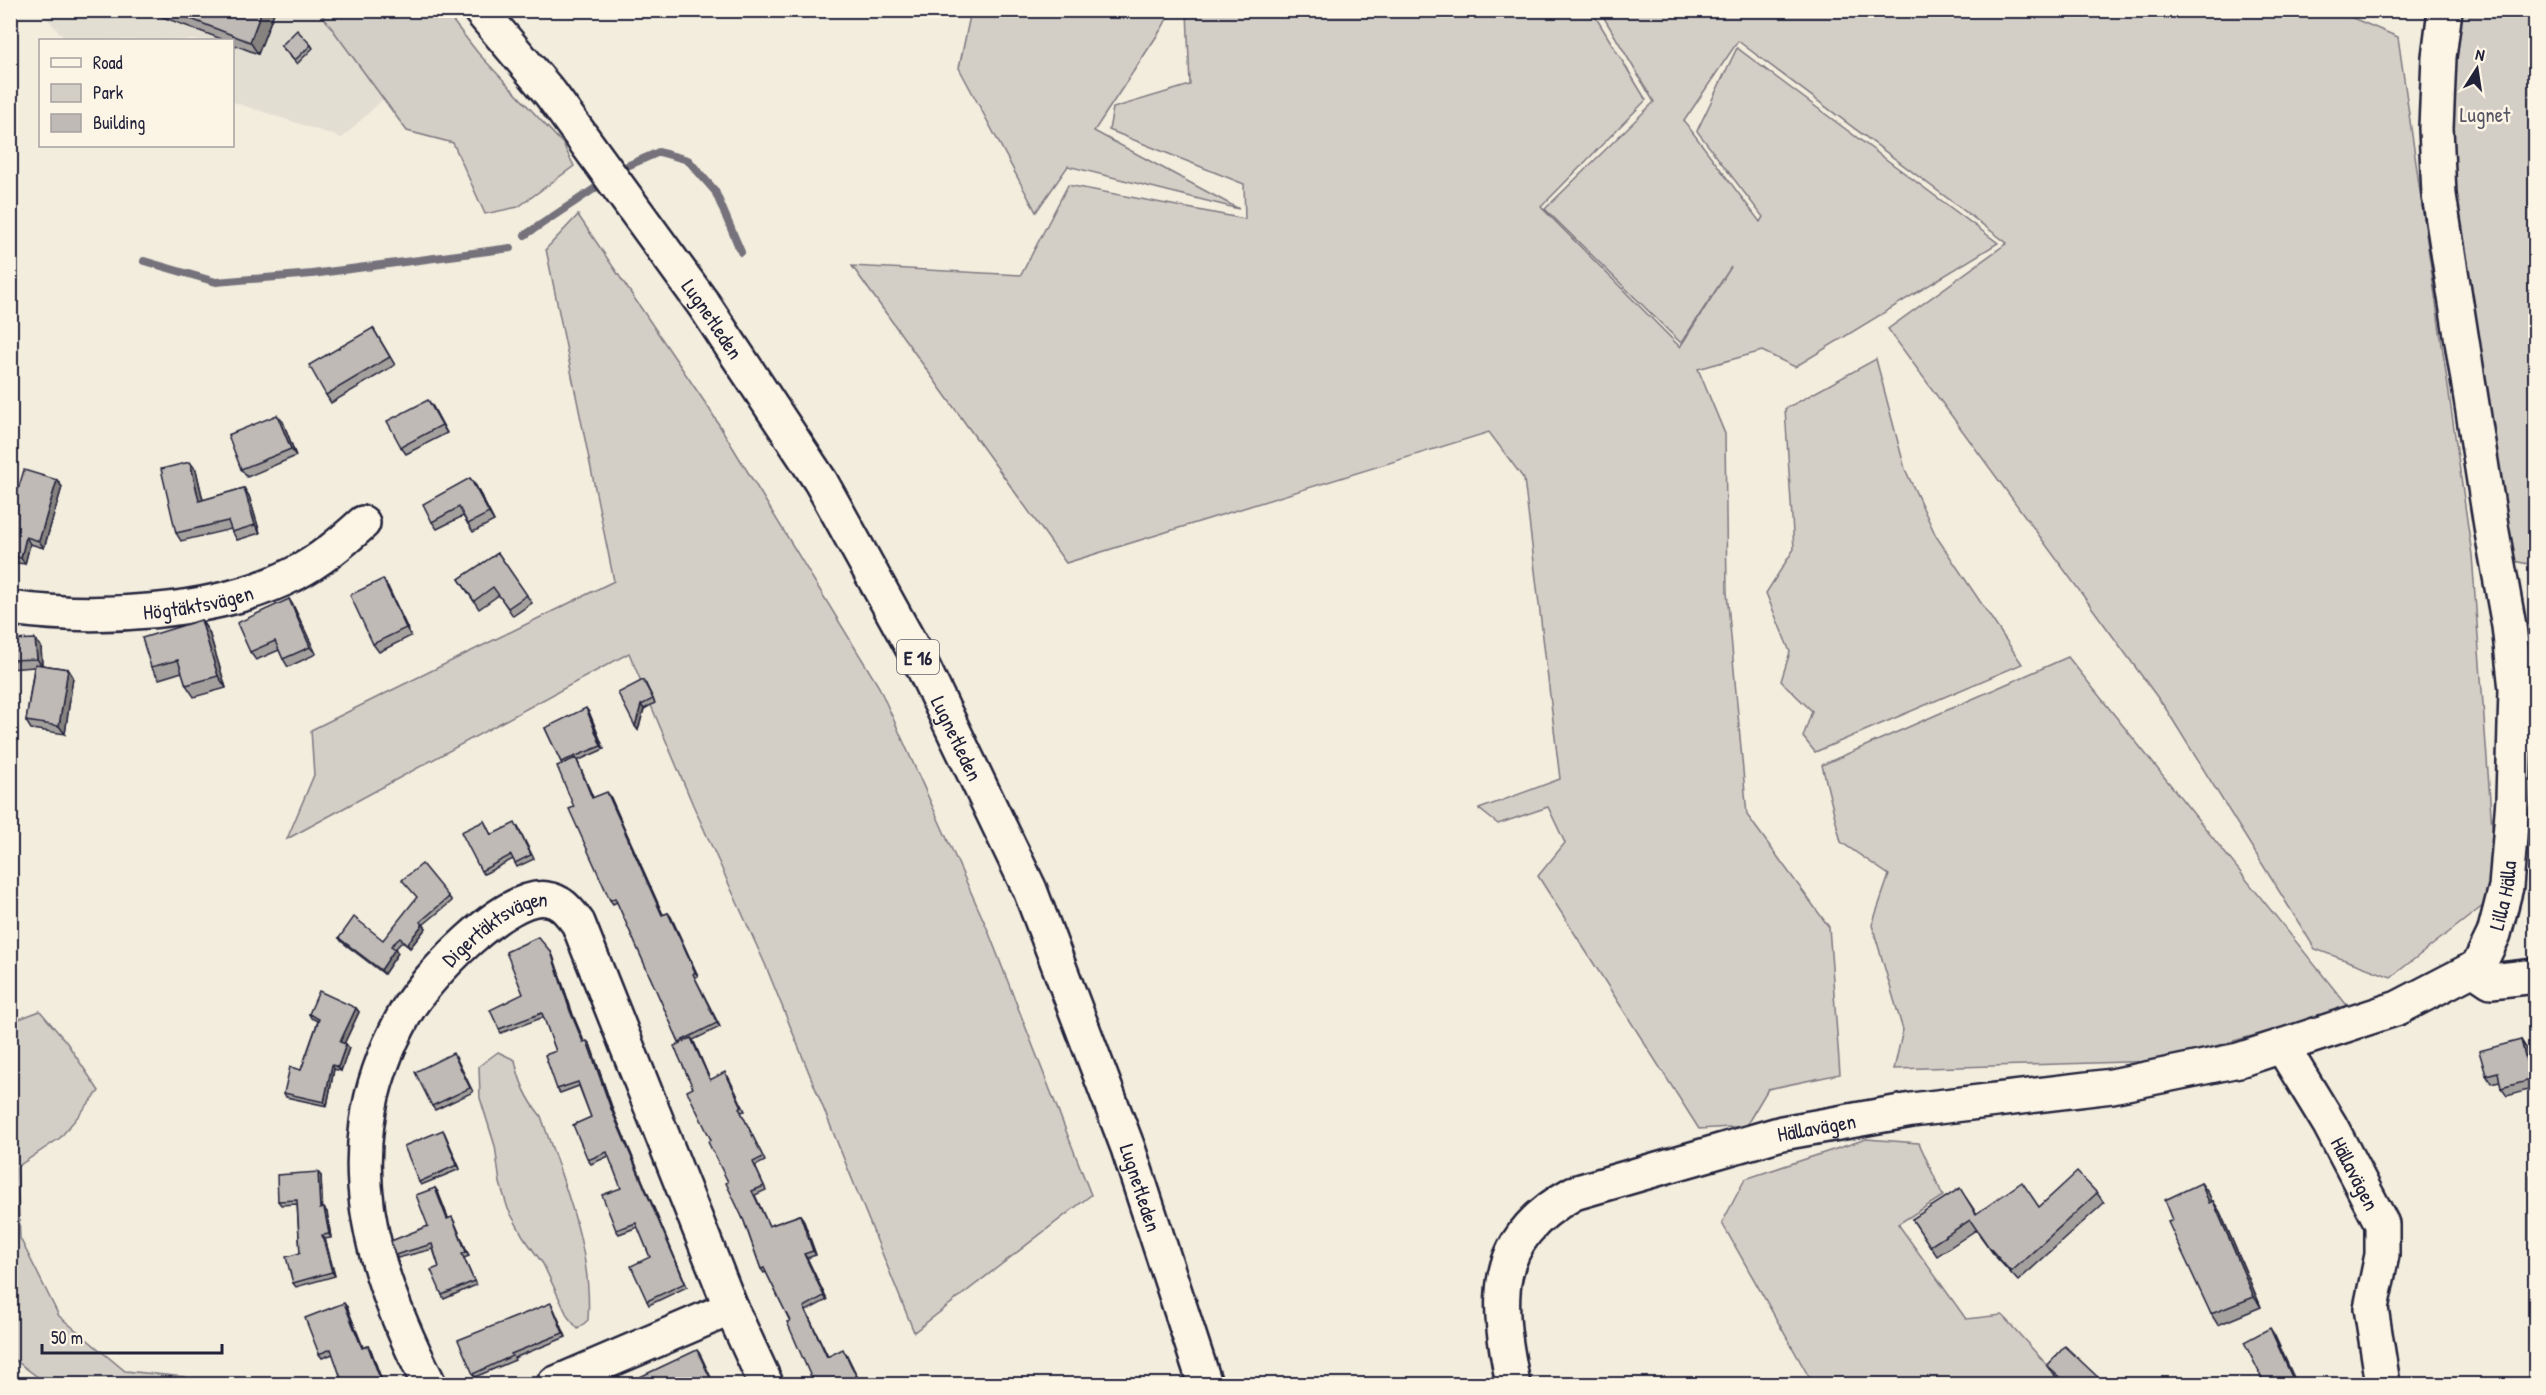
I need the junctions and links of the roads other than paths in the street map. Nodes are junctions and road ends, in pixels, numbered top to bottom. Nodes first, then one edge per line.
1 (480, 10) edge
2 (2445, 10) edge
3 (363, 523) dead end
4 (10, 608) edge
5 (2473, 969) junction
6 (2535, 976) edge
7 (2282, 1046) junction
8 (731, 1308) junction
9 (429, 1384) edge
10 (554, 1384) edge
11 (766, 1384) edge
12 (1204, 1384) edge
13 (1513, 1384) edge
14 (2383, 1384) edge

1 - 12 main road, Lugnetleden / E 16
2 - 5 main road, Lilla Hälla
3 - 4 main road, Högtäktsvägen
5 - 6 main road
5 - 7 main road, Hällavägen
7 - 13 main road, Hällavägen
7 - 14 main road, Hällavägen
8 - 9 main road, Digertäktsvägen
8 - 10 main road
8 - 11 main road, Digertäktsvägen

